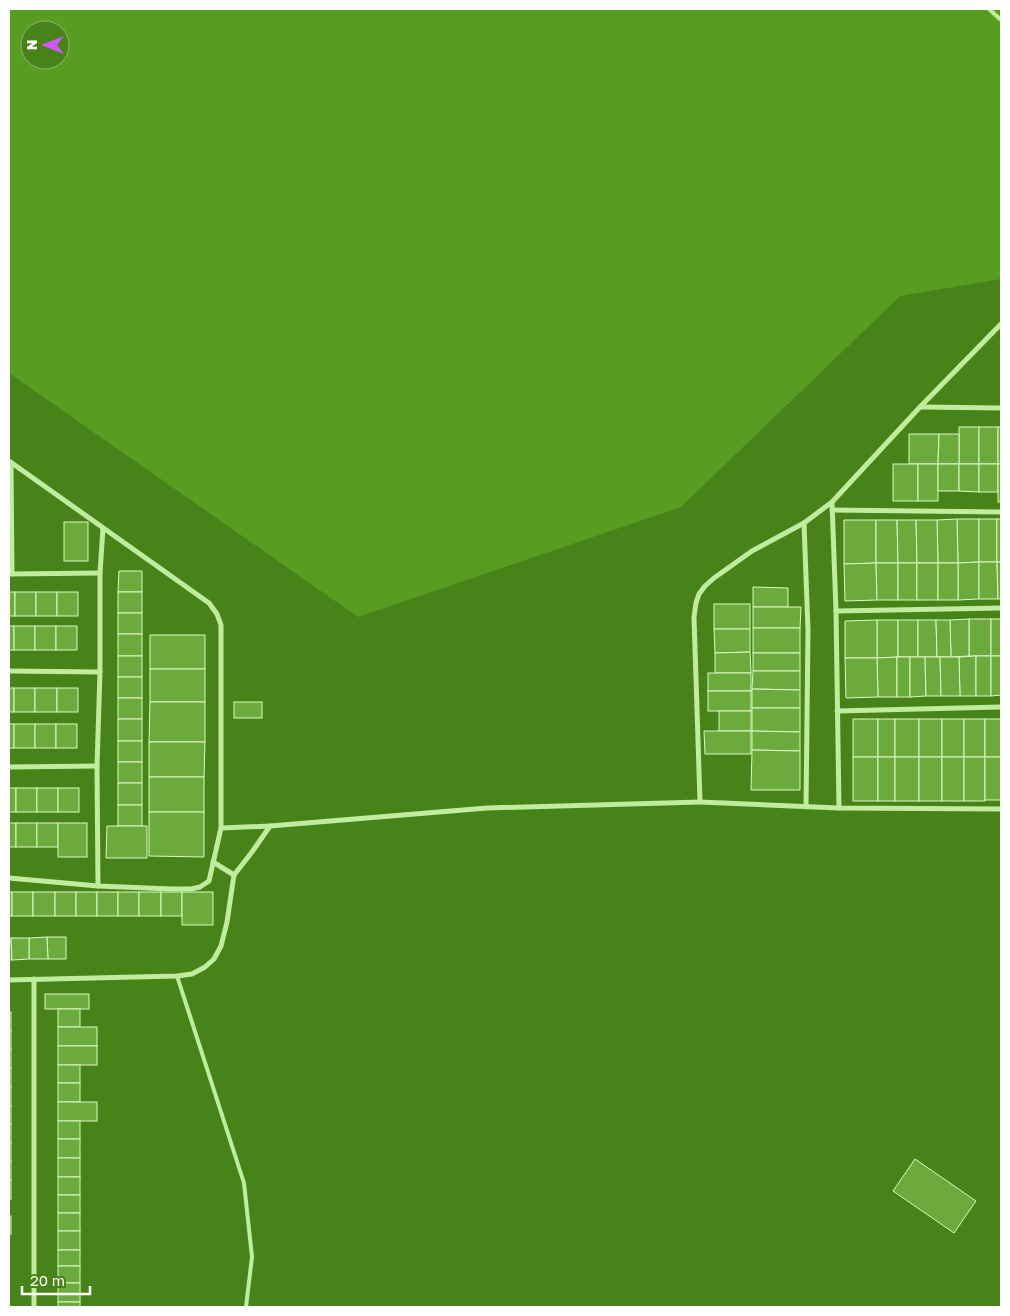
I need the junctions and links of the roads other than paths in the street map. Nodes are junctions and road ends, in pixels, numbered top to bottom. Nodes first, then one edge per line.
1 (989, 9) edge
2 (1001, 20) edge
3 (1001, 324) edge
4 (920, 407) junction
5 (1001, 408) edge
6 (10, 462) edge
7 (832, 502) junction
8 (832, 510) junction
9 (1001, 512) edge
10 (804, 523) junction
11 (103, 528) junction
12 (100, 573) junction
13 (10, 574) edge
14 (1001, 608) edge
15 (836, 611) junction
16 (9, 671) edge
17 (100, 672) junction
18 (1001, 708) edge
19 (838, 712) junction
20 (97, 766) junction
21 (9, 767) edge
22 (700, 802) junction
23 (806, 807) junction
24 (839, 808) junction
25 (1001, 809) edge
26 (270, 826) junction
27 (221, 828) junction
28 (213, 862) junction
29 (234, 875) junction
30 (9, 878) edge
31 (98, 886) junction
32 (177, 976) junction
33 (34, 979) junction
34 (9, 980) edge
35 (34, 1307) edge
36 (246, 1307) edge

1 - 2 lane
3 - 4 street
4 - 5 street
4 - 7 street
6 - 11 street
6 - 13 street
7 - 8 street
7 - 10 street
8 - 9 street
8 - 15 street
10 - 22 street
10 - 23 street
11 - 12 street
11 - 27 street
12 - 13 street
12 - 17 street
14 - 15 street
15 - 19 street
16 - 17 street
17 - 20 street
18 - 19 street
19 - 24 street
20 - 21 street
20 - 31 street
22 - 23 street
22 - 26 street
23 - 24 street
24 - 25 street
26 - 27 street
26 - 29 street
27 - 28 street
28 - 29 street
28 - 31 street
29 - 32 street
30 - 31 street
32 - 33 street
32 - 36 lane
33 - 34 street
33 - 35 street

